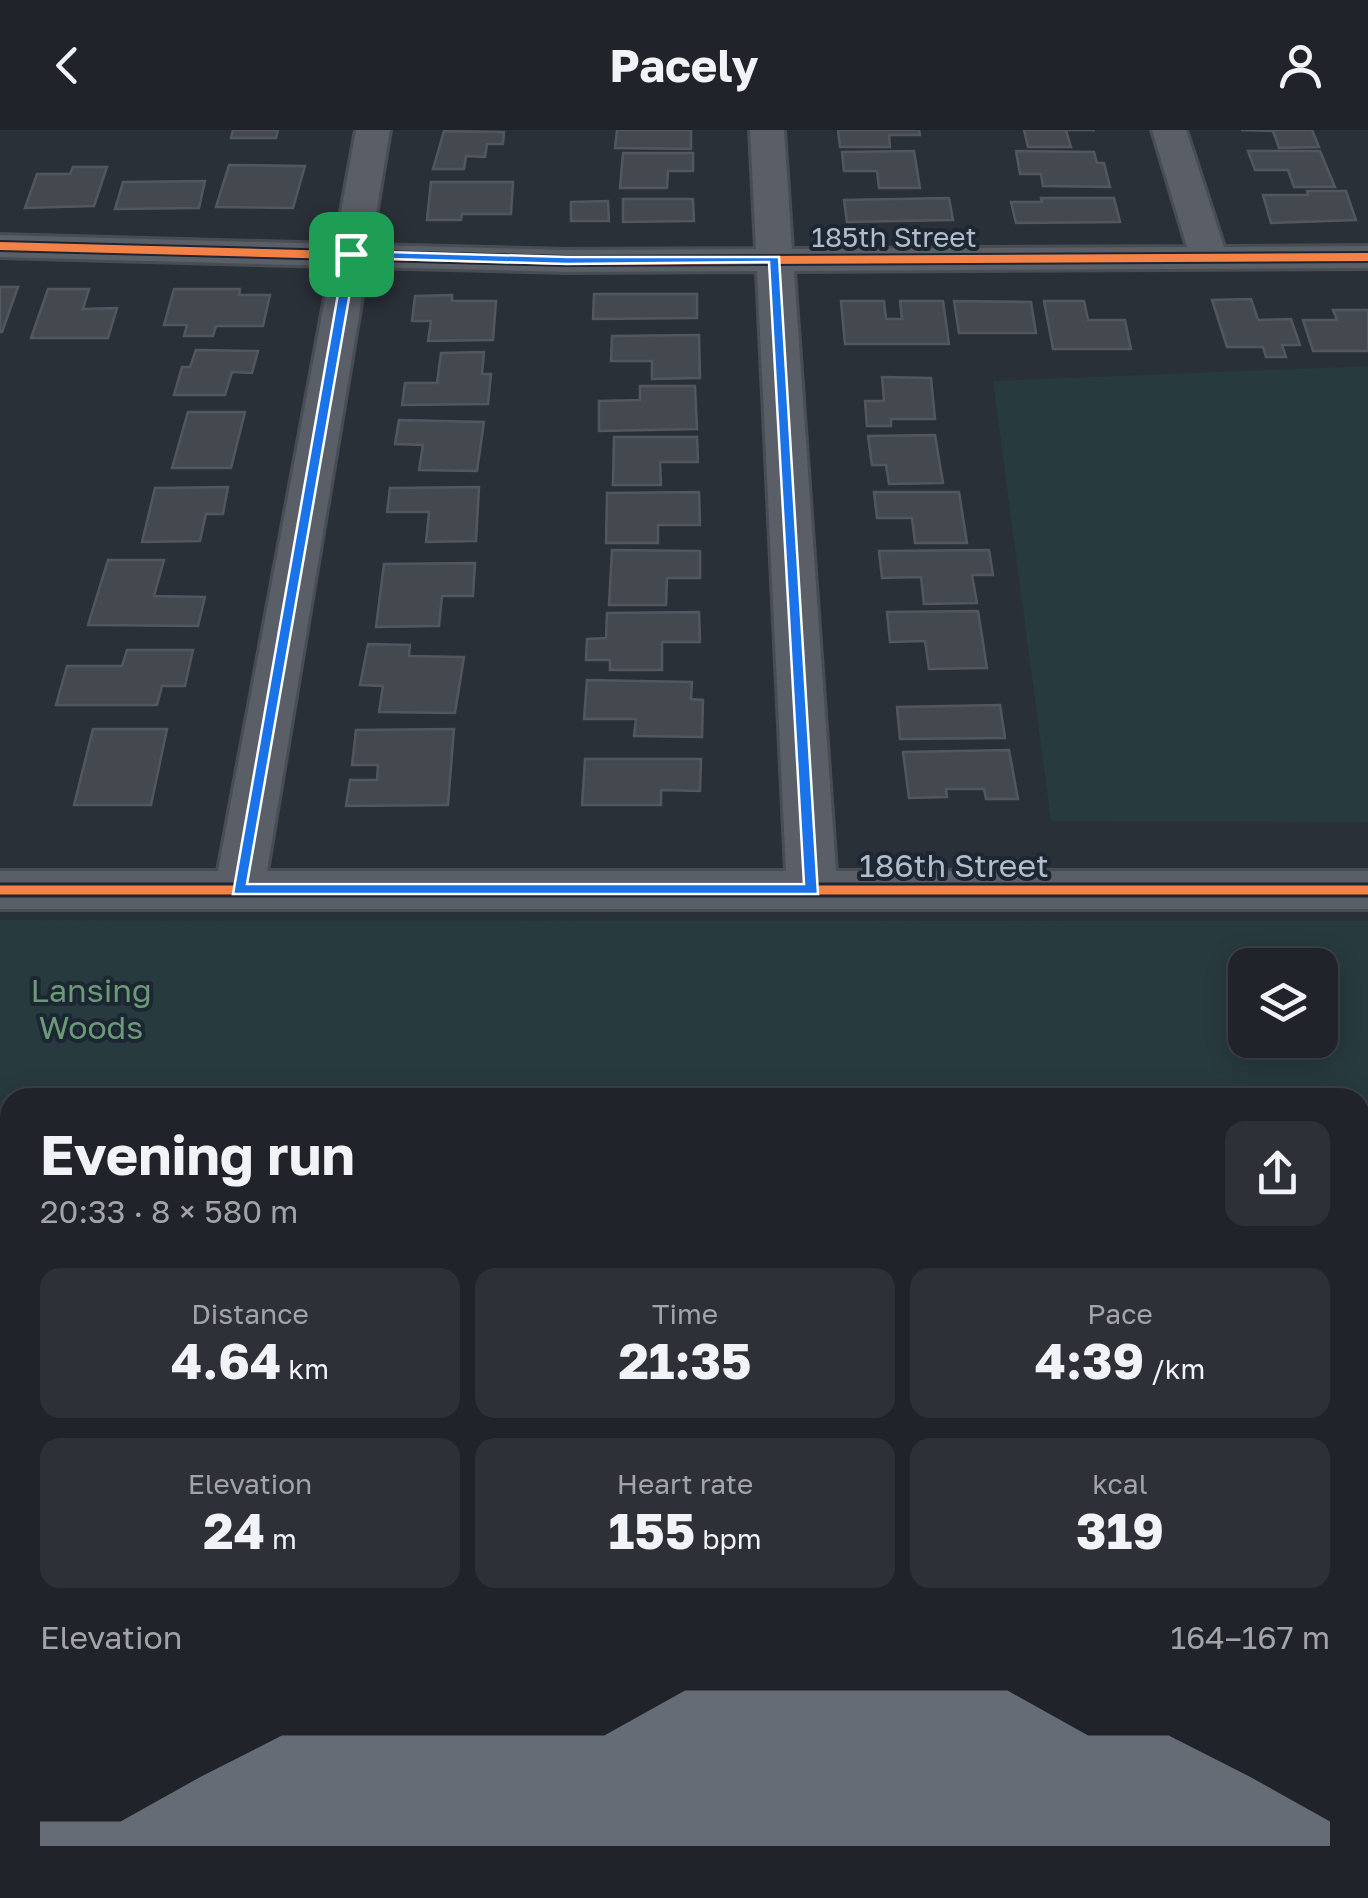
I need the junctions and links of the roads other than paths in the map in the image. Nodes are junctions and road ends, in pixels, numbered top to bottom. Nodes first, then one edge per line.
1 (373, 130) edge
2 (767, 130) edge
3 (1170, 130) edge
4 (0, 246) edge
5 (351, 254) junction
6 (1368, 257) edge
7 (1209, 258) junction
8 (775, 259) junction
9 (0, 890) edge
10 (238, 890) junction
11 (812, 890) junction
12 (1368, 890) edge

1 - 5 street
2 - 8 street
3 - 7 street
4 - 5 street, 185th Street
5 - 8 street, 185th Street
5 - 10 street
6 - 7 street, 185th Street
7 - 8 street, 185th Street
8 - 11 street
9 - 10 street, 186th Street
10 - 11 street, 186th Street
11 - 12 street, 186th Street

